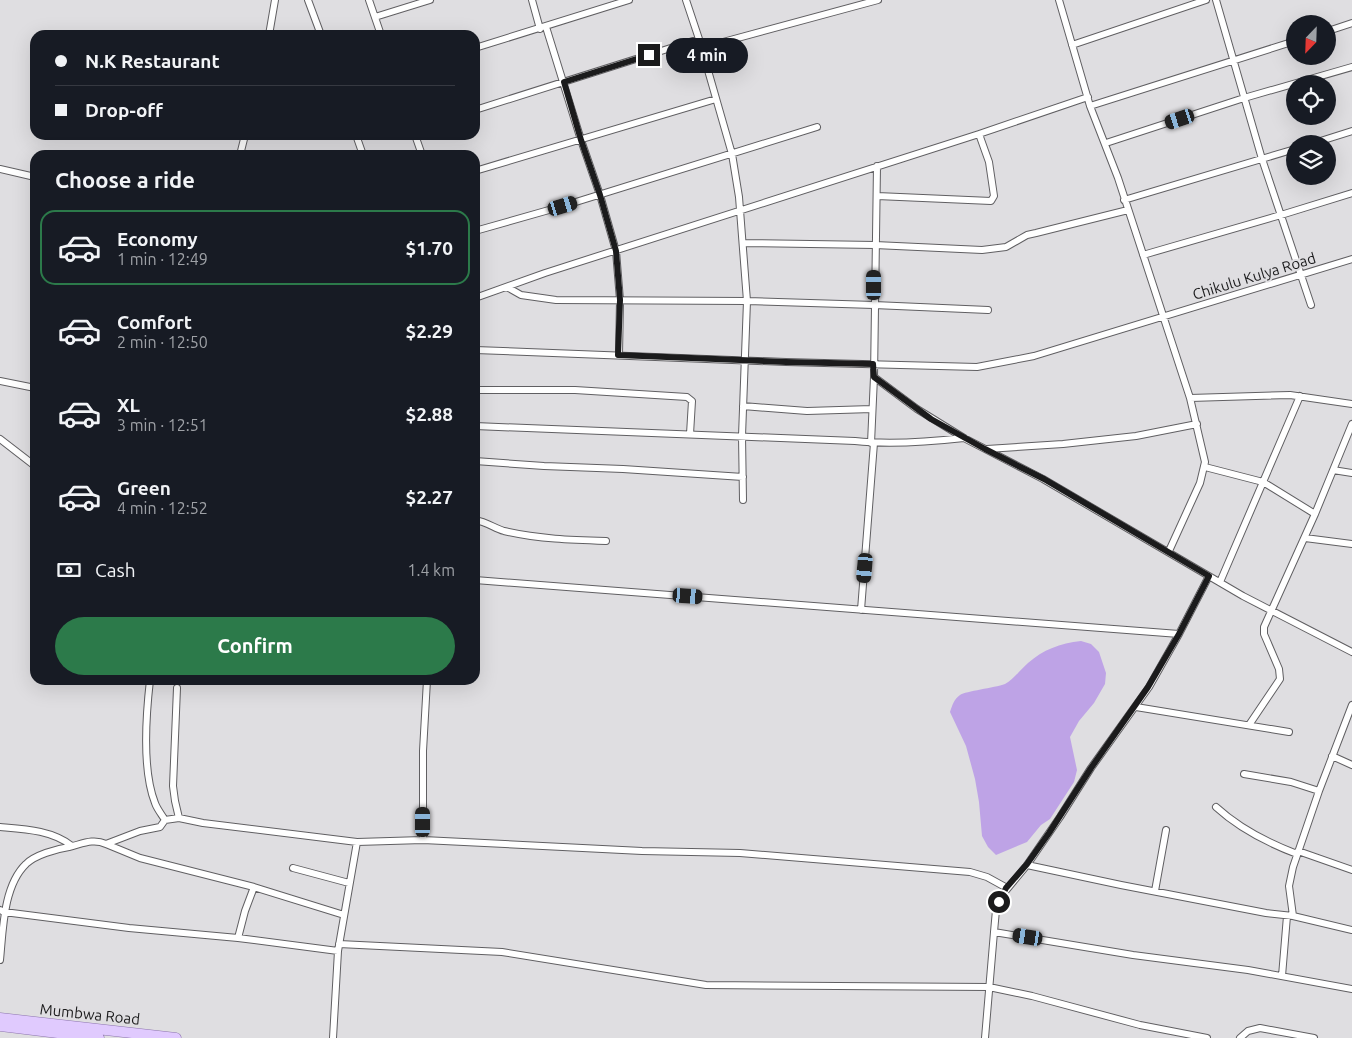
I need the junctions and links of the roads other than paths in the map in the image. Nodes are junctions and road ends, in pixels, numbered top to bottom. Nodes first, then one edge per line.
1 (275, 0) edge
2 (308, 0) edge
3 (369, 0) edge
4 (430, 0) edge
5 (532, 0) edge
6 (629, 0) edge
7 (686, 0) edge
8 (878, 0) edge
9 (1059, 0) edge
10 (1206, 0) edge
11 (1216, 0) edge
12 (375, 18) junction
13 (1352, 23) edge
14 (543, 28) junction
15 (1336, 28) edge
16 (270, 30) edge
17 (319, 30) edge
18 (379, 30) edge
19 (699, 39) junction
20 (1072, 44) junction
21 (1286, 44) edge
22 (480, 47) edge
23 (701, 48) junction
24 (1235, 61) junction
25 (1352, 67) edge
26 (564, 82) junction
27 (1088, 98) junction
28 (1244, 98) junction
29 (716, 99) junction
30 (1090, 106) junction
31 (480, 108) edge
32 (817, 127) dead end
33 (1352, 131) edge
34 (979, 134) junction
35 (1336, 136) edge
36 (581, 140) junction
37 (1106, 143) junction
38 (1286, 152) edge
39 (732, 154) junction
40 (1262, 159) junction
41 (877, 166) junction
42 (0, 169) edge
43 (480, 170) edge
44 (30, 176) edge
45 (1352, 193) edge
46 (600, 195) junction
47 (877, 196) junction
48 (1124, 200) junction
49 (740, 210) junction
50 (1128, 210) junction
51 (1282, 216) junction
52 (480, 230) edge
53 (743, 243) junction
54 (874, 245) junction
55 (616, 251) junction
56 (1143, 255) junction
57 (1352, 259) edge
58 (1301, 275) junction
59 (507, 287) junction
60 (480, 296) edge
61 (620, 300) junction
62 (746, 301) junction
63 (874, 305) junction
64 (1311, 305) dead end
65 (988, 310) dead end
66 (1162, 317) junction
67 (480, 350) edge
68 (618, 355) junction
69 (745, 360) junction
70 (873, 364) junction
71 (874, 377) junction
72 (0, 380) edge
73 (30, 387) edge
74 (480, 390) edge
75 (1300, 396) junction
76 (1190, 398) junction
77 (1352, 404) edge
78 (743, 406) junction
79 (872, 408) junction
80 (1197, 424) junction
81 (1352, 424) edge
82 (480, 426) edge
83 (690, 434) junction
84 (742, 436) junction
85 (0, 438) edge
86 (964, 438) junction
87 (872, 443) junction
88 (985, 449) junction
89 (480, 461) edge
90 (30, 462) edge
91 (1205, 467) junction
92 (1333, 470) junction
93 (1352, 473) edge
94 (743, 477) junction
95 (1263, 482) junction
96 (742, 500) dead end
97 (1316, 514) junction
98 (480, 521) edge
99 (1305, 538) junction
100 (606, 541) dead end
101 (1352, 544) edge
102 (1169, 551) junction
103 (1209, 576) junction
104 (480, 580) edge
105 (1220, 582) junction
106 (862, 610) junction
107 (1271, 611) junction
108 (1179, 634) junction
109 (1352, 652) edge
110 (150, 685) edge
111 (427, 685) edge
112 (177, 688) dead end
113 (1352, 705) edge
114 (1136, 707) junction
115 (1350, 717) edge
116 (1249, 725) junction
117 (1289, 732) dead end
118 (1332, 756) junction
119 (1352, 765) edge
120 (1244, 774) dead end
121 (1318, 791) junction
122 (1216, 807) dead end
123 (179, 818) junction
124 (165, 820) junction
125 (0, 827) edge
126 (1166, 830) dead end
127 (423, 840) junction
128 (357, 842) junction
129 (106, 844) junction
130 (72, 846) junction
131 (1298, 852) junction
132 (1027, 864) junction
133 (293, 868) dead end
134 (1352, 870) edge
135 (349, 883) junction
136 (254, 888) junction
137 (1006, 888) junction
138 (1155, 891) junction
139 (2, 911) edge
140 (344, 915) junction
141 (1290, 916) junction
142 (1352, 930) edge
143 (994, 932) junction
144 (238, 938) junction
145 (338, 947) junction
146 (0, 960) edge
147 (1282, 976) junction
148 (989, 987) junction
149 (1352, 989) edge
150 (0, 1018) edge
151 (0, 1026) edge
152 (143, 1036) edge
153 (99, 1038) edge
154 (176, 1038) edge
155 (333, 1038) edge
156 (985, 1038) edge
157 (1207, 1038) edge
158 (1240, 1038) edge
159 (1314, 1038) edge

1 - 16 street
2 - 17 street
3 - 12 street
4 - 12 street
5 - 14 street
6 - 14 street
7 - 19 street
8 - 23 street
9 - 20 street
10 - 20 street
11 - 24 street
12 - 18 street
13 - 15 street
14 - 22 street
14 - 26 street
19 - 23 street
19 - 26 street
20 - 27 street
21 - 24 street
23 - 29 street
24 - 28 street
24 - 30 street
25 - 28 street
26 - 31 street
26 - 36 street
27 - 30 street
27 - 34 street
28 - 37 street
28 - 40 street
29 - 36 street
29 - 39 street
30 - 37 street
32 - 39 street
33 - 35 street
34 - 41 street
34 - 47 street
36 - 43 street
36 - 46 street
37 - 48 street
38 - 40 street
39 - 46 street
39 - 49 street
40 - 48 street
40 - 51 street
41 - 47 street
41 - 49 street
42 - 44 street
45 - 51 street
46 - 52 street
46 - 55 street
47 - 54 street
48 - 50 street
49 - 53 street
49 - 55 street
50 - 54 street
50 - 56 street
51 - 56 street
51 - 58 street
53 - 54 street
53 - 62 street
54 - 63 street
55 - 59 street
55 - 61 street
56 - 66 street
57 - 58 street, Chikulu Kulya Road
58 - 64 street
58 - 66 street, Chikulu Kulya Road
59 - 60 street
59 - 61 street
61 - 62 street
61 - 68 street
62 - 63 street
62 - 69 street
63 - 65 street
63 - 70 street
66 - 70 street, Chikulu Kulya Road
66 - 76 street
67 - 68 street, Chikulu Kulya Road
68 - 69 street, Chikulu Kulya Road
69 - 70 street, Chikulu Kulya Road
69 - 78 street
70 - 71 street
71 - 79 street
71 - 86 street
72 - 73 street
74 - 83 street
75 - 76 street
75 - 77 street
75 - 95 street
76 - 80 street
78 - 79 street
78 - 84 street
79 - 87 street
80 - 88 street
80 - 91 street
81 - 92 street
82 - 83 street
83 - 84 street
84 - 87 street
84 - 94 street
85 - 90 street
86 - 87 street
86 - 88 street
87 - 106 street
88 - 102 street
89 - 94 street
91 - 95 street
91 - 102 street
92 - 93 street
92 - 97 street
94 - 96 street
95 - 97 street
95 - 105 street
97 - 99 street
98 - 100 street
99 - 101 street
99 - 107 street
102 - 103 street
103 - 105 street
103 - 108 street
104 - 106 street
105 - 107 street
106 - 108 street
107 - 109 street
107 - 116 street
108 - 114 street
110 - 124 street
111 - 127 street
112 - 123 street
113 - 115 street
114 - 116 street
114 - 132 street
115 - 118 street
116 - 117 street
118 - 119 street
118 - 121 street
120 - 121 street
121 - 131 street
122 - 131 street
123 - 124 street
123 - 128 street
124 - 129 street
125 - 130 street
126 - 138 street
127 - 128 street
127 - 137 street
128 - 135 street
129 - 130 street
129 - 136 street
130 - 139 street
131 - 134 street
131 - 141 street
132 - 137 street
132 - 138 street
133 - 135 street
135 - 140 street
136 - 140 street
136 - 144 street
137 - 143 street
138 - 141 street
139 - 144 street
139 - 146 street
140 - 145 street
141 - 142 street
141 - 147 street
143 - 147 street
143 - 148 street
144 - 145 street
145 - 148 street
145 - 155 street
147 - 149 street
148 - 156 street
148 - 157 street
150 - 152 main road, Mumbwa Road
151 - 153 main road, Mumbwa Road
152 - 154 main road, Mumbwa Road
158 - 159 street

